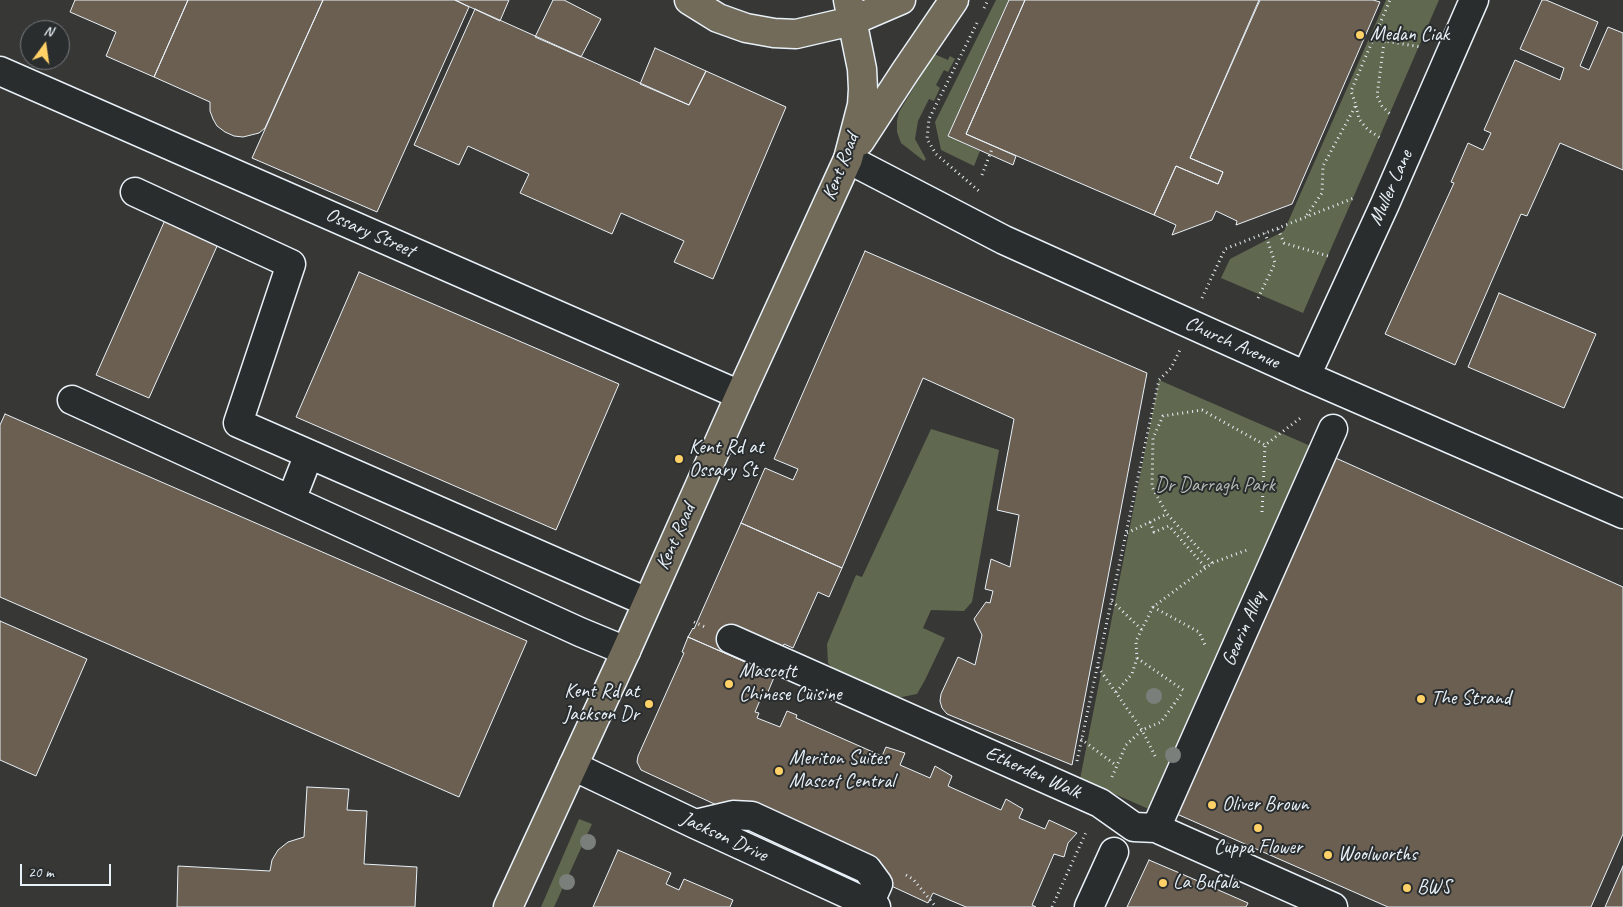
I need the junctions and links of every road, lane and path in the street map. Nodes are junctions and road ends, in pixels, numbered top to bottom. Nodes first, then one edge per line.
1 (689, 0) edge
2 (901, 0) edge
3 (954, 0) edge
4 (988, 0) edge
5 (1390, 0) edge
6 (1474, 0) edge
7 (983, 9) dead end
8 (850, 10) edge
9 (979, 18) dead end
10 (1373, 39) junction
11 (1384, 42) junction
12 (1427, 48) dead end
13 (0, 71) edge
14 (1356, 105) junction
15 (1396, 118) dead end
16 (1386, 141) dead end
17 (992, 149) dead end
18 (936, 154) dead end
19 (848, 159) junction
20 (982, 175) dead end
21 (135, 192) dead end
22 (1362, 196) dead end
23 (1306, 216) junction
24 (1278, 228) junction
25 (1265, 233) junction
26 (1334, 258) dead end
27 (1211, 276) dead end
28 (1258, 298) dead end
29 (1306, 376) junction
30 (1159, 380) dead end
31 (740, 395) junction
32 (72, 400) dead end
33 (1303, 416) dead end
34 (1333, 429) dead end
35 (1147, 437) junction
36 (1153, 438) junction
37 (1265, 445) junction
38 (309, 454) junction
39 (291, 500) junction
40 (1167, 514) junction
41 (1623, 514) edge
42 (1262, 518) dead end
43 (1150, 522) junction
44 (1126, 533) junction
45 (1251, 548) dead end
46 (1212, 563) junction
47 (1206, 568) junction
48 (1111, 601) junction
49 (647, 602) junction
50 (1153, 607) junction
51 (1142, 630) junction
52 (731, 639) dead end
53 (626, 651) junction
54 (1137, 658) junction
55 (1097, 666) junction
56 (1225, 672) junction
57 (1187, 684) dead end
58 (1183, 691) junction
59 (1116, 692) junction
60 (1209, 708) junction
61 (1142, 730) junction
62 (1081, 739) junction
63 (573, 766) junction
64 (1117, 766) dead end
65 (1070, 790) junction
66 (1173, 792) junction
67 (1156, 828) junction
68 (1114, 852) dead end
69 (873, 906) edge
70 (508, 907) edge
71 (1089, 907) edge
72 (1333, 907) edge

1 - 8 main road
2 - 8 main road
3 - 19 main road
4 - 7 path
5 - 10 path
6 - 29 street, Muller Lane
8 - 19 main road, Kent Road
9 - 18 path
10 - 11 path
10 - 14 path
11 - 12 path
11 - 15 path
13 - 31 street, Ossary Street
14 - 16 path
14 - 23 path
17 - 20 path
19 - 29 street, Church Avenue
19 - 31 main road, Kent Road
21 - 38 street
22 - 23 path
23 - 24 path
24 - 25 path
24 - 26 path
25 - 27 path
25 - 28 path
29 - 41 street, Church Avenue
30 - 35 path
31 - 49 main road, Kent Road
32 - 39 street
33 - 37 path
34 - 56 street, Gearin Alley
35 - 36 path
35 - 44 path
36 - 37 path
36 - 40 path
37 - 42 path
38 - 39 street
38 - 49 street
39 - 53 street
40 - 43 path
40 - 46 path
43 - 44 path
43 - 47 path
44 - 48 path
45 - 46 path
46 - 47 path
47 - 50 path
48 - 51 path
48 - 55 path
49 - 53 main road, Kent Road
50 - 51 path
50 - 56 path
51 - 54 path
52 - 65 street, Etherden Walk
53 - 63 main road, Kent Road
54 - 58 path
54 - 59 path
55 - 59 path
55 - 62 path
56 - 60 street, Gearin Alley
57 - 58 path
58 - 60 path
58 - 61 path
59 - 61 path
60 - 66 street, Gearin Alley
61 - 66 path
62 - 64 path
62 - 65 path
63 - 69 street, Jackson Drive
63 - 70 main road, Kent Road
65 - 67 street, Etherden Walk
66 - 67 street, Gearin Alley
67 - 72 street, Etherden Walk
68 - 71 street

